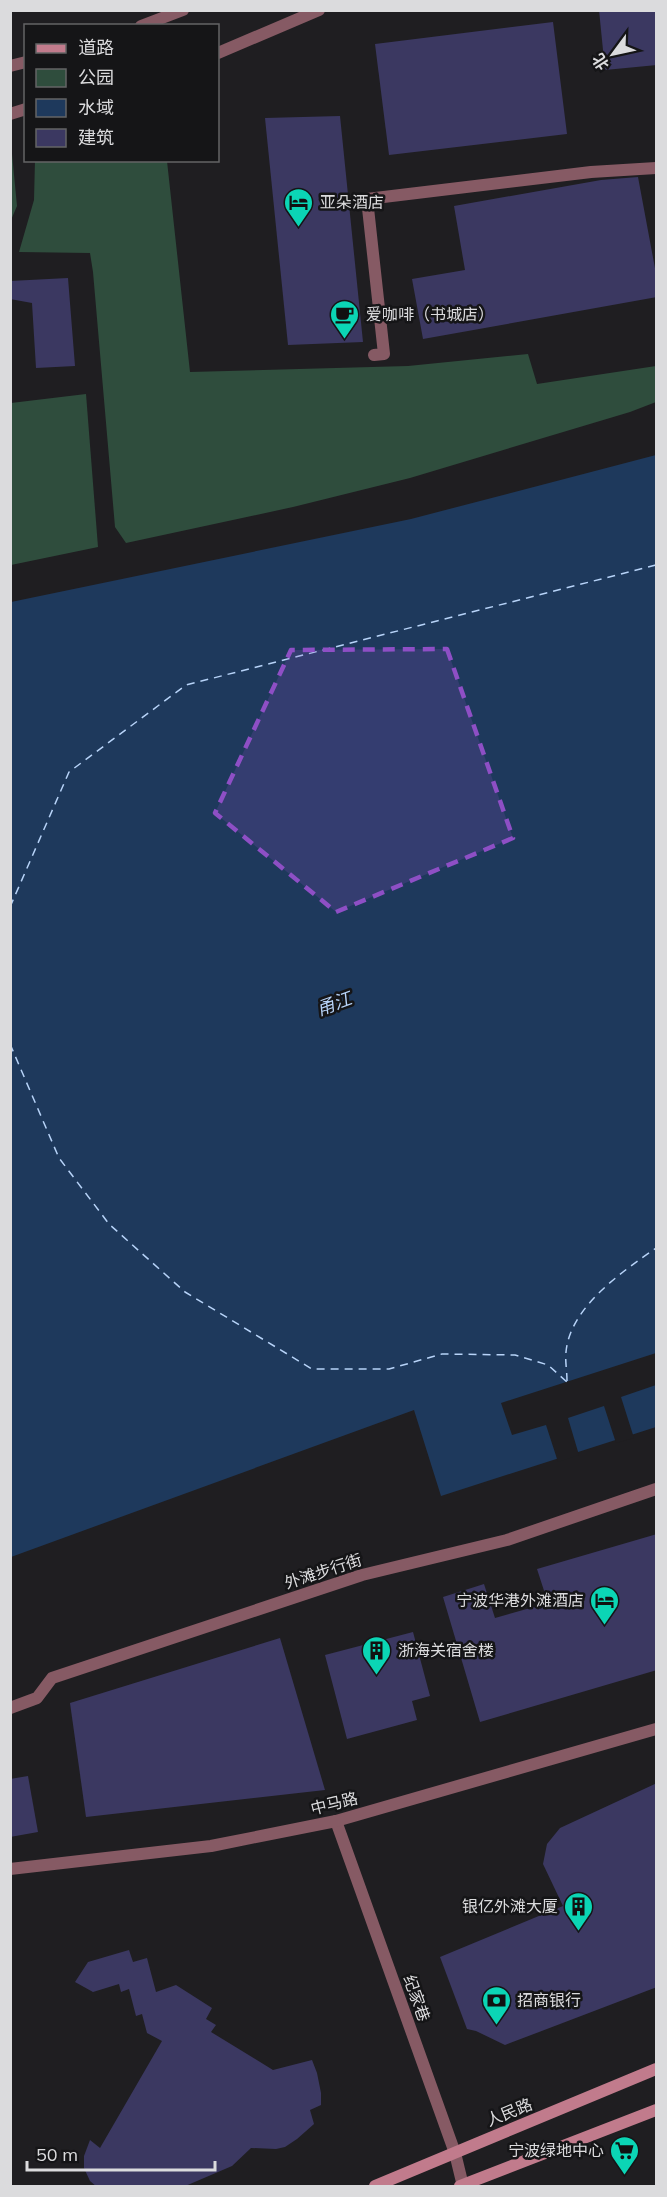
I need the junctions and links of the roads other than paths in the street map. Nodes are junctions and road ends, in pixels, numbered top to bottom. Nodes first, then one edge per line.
1 (183, 10) edge
2 (319, 10) edge
3 (146, 24) edge
4 (219, 53) edge
5 (657, 168) edge
6 (374, 355) dead end
7 (657, 1489) edge
8 (10, 1708) edge
9 (657, 1729) edge
10 (336, 1821) junction
11 (10, 1869) edge
12 (657, 2069) edge
13 (657, 2110) edge
14 (455, 2153) junction
15 (462, 2186) edge
16 (375, 2187) edge

1 - 3 street
2 - 4 street
5 - 6 street
7 - 8 street, 外滩步行街
9 - 10 street, 中马路
10 - 11 street, 中马路
10 - 14 street, 纪家巷
12 - 14 main road, 人民路
13 - 15 main road
14 - 15 street, 纪家巷
14 - 16 main road, 人民路

